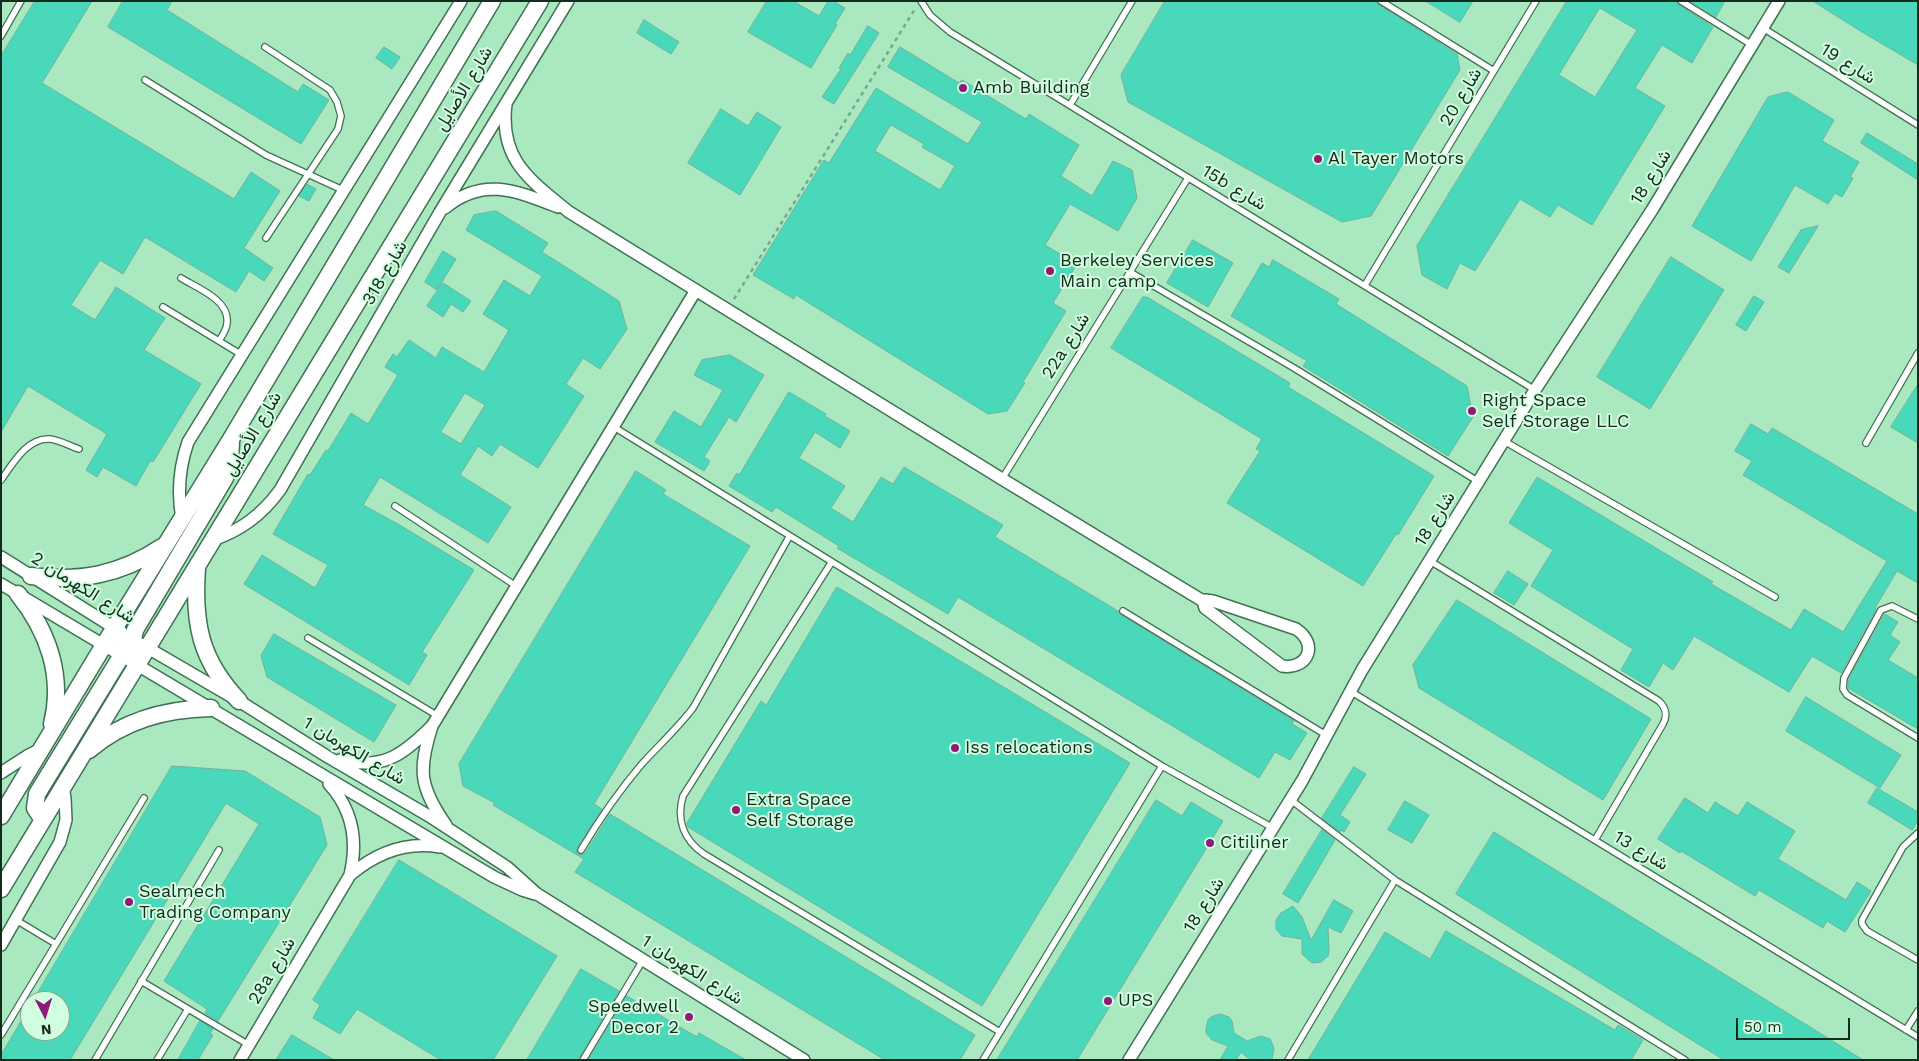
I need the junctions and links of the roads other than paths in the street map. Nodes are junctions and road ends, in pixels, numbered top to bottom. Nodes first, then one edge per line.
1 (21, 1) edge
2 (461, 1) edge
3 (492, 1) edge
4 (540, 1) edge
5 (568, 1) edge
6 (1132, 1) edge
7 (1381, 1) edge
8 (1536, 1) edge
9 (1681, 1) edge
10 (1779, 1) edge
11 (921, 2) edge
12 (1762, 28) junction
13 (1, 36) edge
14 (1752, 45) junction
15 (265, 47) dead end
16 (1494, 71) junction
17 (145, 80) dead end
18 (506, 104) junction
19 (1070, 104) junction
20 (1918, 125) edge
21 (309, 174) junction
22 (1188, 178) junction
23 (345, 192) junction
24 (440, 212) junction
25 (569, 212) junction
26 (266, 238) dead end
27 (1130, 272) junction
28 (181, 278) dead end
29 (1365, 286) junction
30 (696, 290) junction
31 (163, 307) dead end
32 (219, 341) junction
33 (1918, 353) edge
34 (242, 355) junction
35 (1535, 390) junction
36 (614, 427) junction
37 (231, 439) junction
38 (1504, 441) junction
39 (1866, 443) dead end
40 (79, 449) dead end
41 (1, 480) edge
42 (1002, 480) junction
43 (1479, 482) junction
44 (395, 506) dead end
45 (182, 519) junction
46 (789, 537) junction
47 (212, 540) junction
48 (166, 545) junction
49 (1, 557) edge
50 (1430, 561) junction
51 (831, 563) junction
52 (197, 564) junction
53 (31, 576) junction
54 (1, 584) edge
55 (516, 586) junction
56 (18, 594) junction
57 (1775, 597) dead end
58 (1203, 601) junction
59 (1123, 611) dead end
60 (1918, 619) edge
61 (115, 628) junction
62 (132, 638) junction
63 (308, 638) dead end
64 (104, 645) junction
65 (147, 647) junction
66 (122, 655) junction
67 (137, 664) junction
68 (1350, 691) junction
69 (239, 701) junction
70 (210, 708) junction
71 (435, 721) junction
72 (1326, 735) junction
73 (1918, 738) edge
74 (46, 742) junction
75 (81, 756) junction
76 (328, 757) junction
77 (1162, 766) junction
78 (310, 769) junction
79 (1, 774) edge
80 (63, 787) junction
81 (144, 798) dead end
82 (1291, 800) junction
83 (1, 816) edge
84 (43, 820) junction
85 (1273, 828) junction
86 (450, 831) junction
87 (1918, 833) edge
88 (1595, 840) junction
89 (446, 848) junction
90 (219, 850) dead end
91 (581, 850) dead end
92 (350, 875) junction
93 (1395, 880) junction
94 (1, 889) edge
95 (537, 894) junction
96 (16, 920) junction
97 (56, 944) junction
98 (1, 945) edge
99 (643, 960) junction
100 (1918, 960) edge
101 (141, 982) junction
102 (188, 1010) junction
103 (1918, 1011) edge
104 (1906, 1030) junction
105 (1000, 1032) junction
106 (1, 1035) edge
107 (1918, 1037) edge
108 (249, 1045) junction
109 (95, 1060) edge
110 (157, 1060) edge
111 (240, 1060) edge
112 (583, 1060) edge
113 (804, 1060) edge
114 (983, 1060) edge
115 (1129, 1060) edge
116 (1288, 1060) edge
117 (1685, 1060) edge

1 - 13 lane
2 - 23 street
3 - 37 main road, شارع الأصايل
4 - 47 main road, شارع الأصايل
5 - 18 street, شارع 318
6 - 19 lane
7 - 16 lane
8 - 16 lane, شارع 20
9 - 14 lane
10 - 12 street, شارع 18
11 - 19 lane, 15b شارع
12 - 14 street, شارع 18
12 - 20 lane, شارع 19
14 - 35 street, شارع 18
15 - 21 lane
16 - 29 lane, شارع 20
17 - 21 lane
18 - 24 street, شارع 318
18 - 25 street
19 - 22 lane, 15b شارع
21 - 23 lane
21 - 26 lane
22 - 27 lane, 22a شارع
22 - 29 lane, 15b شارع
23 - 34 street
24 - 25 street
24 - 47 street, شارع 318
25 - 30 street
27 - 42 lane, 22a شارع
27 - 43 lane
28 - 32 lane
29 - 35 lane, 15b شارع
30 - 36 street
30 - 42 street
31 - 32 lane
32 - 34 lane
33 - 39 lane
34 - 45 street
35 - 38 street, شارع 18
36 - 46 lane
36 - 55 street
37 - 45 main road, شارع الأصايل
37 - 62 main road
38 - 43 street, شارع 18
38 - 57 lane
40 - 41 lane
42 - 58 street
43 - 50 street, شارع 18
44 - 55 lane
45 - 48 main road, شارع الأصايل
46 - 51 lane
46 - 91 lane
47 - 52 main road, شارع الأصايل
48 - 53 main road
48 - 61 main road, شارع الأصايل
49 - 53 street, شارع الكهرمان 2
50 - 68 street, شارع 18
50 - 88 lane
51 - 77 lane
51 - 105 lane
52 - 65 main road, شارع الأصايل
52 - 69 main road
53 - 61 street, شارع الكهرمان 2
54 - 56 street, شارع الكهرمان 2
55 - 71 street
56 - 64 street, شارع الكهرمان 2
56 - 74 main road
58 - 58 street
59 - 72 lane
60 - 73 lane
61 - 62 street, شارع الكهرمان 2
61 - 64 main road, شارع الأصايل
61 - 66 main road
62 - 65 street, شارع الكهرمان 2
62 - 67 main road
63 - 71 lane
64 - 66 street, شارع الكهرمان 2
64 - 74 main road, شارع الأصايل
65 - 67 main road, شارع الأصايل
65 - 69 street, شارع الكهرمان 1
66 - 67 street, شارع الكهرمان 2
66 - 84 main road
67 - 70 street, شارع الكهرمان 1
67 - 75 main road, شارع الأصايل
68 - 72 street, شارع 18
68 - 88 lane, شارع 13
69 - 76 street, شارع الكهرمان 1
70 - 75 main road
70 - 78 street, شارع الكهرمان 1
71 - 76 street
71 - 86 street
72 - 82 street, شارع 18
74 - 79 street
74 - 83 main road, شارع الأصايل
75 - 80 main road, شارع الأصايل
76 - 86 street, شارع الكهرمان 1
77 - 85 lane
77 - 105 lane
78 - 89 street, شارع الكهرمان 1
78 - 92 street, 28a شارع
80 - 84 main road, شارع الأصايل
80 - 96 street
81 - 97 lane
82 - 85 street, شارع 18
82 - 93 lane
84 - 94 main road, شارع الأصايل
85 - 115 street, شارع 18
86 - 95 street, شارع الكهرمان 1
87 - 100 lane
88 - 104 lane, شارع 13
89 - 92 street, 28a شارع
89 - 95 street, شارع الكهرمان 1
90 - 101 lane
92 - 108 street, 28a شارع
93 - 116 lane
93 - 117 lane
95 - 99 street, شارع الكهرمان 1
96 - 97 lane
96 - 98 street
97 - 106 lane
99 - 112 lane
99 - 113 street, شارع الكهرمان 1
101 - 102 lane
101 - 109 lane
102 - 108 lane
102 - 110 lane
103 - 104 lane
104 - 107 lane, شارع 13
105 - 114 lane
108 - 111 street, 28a شارع

